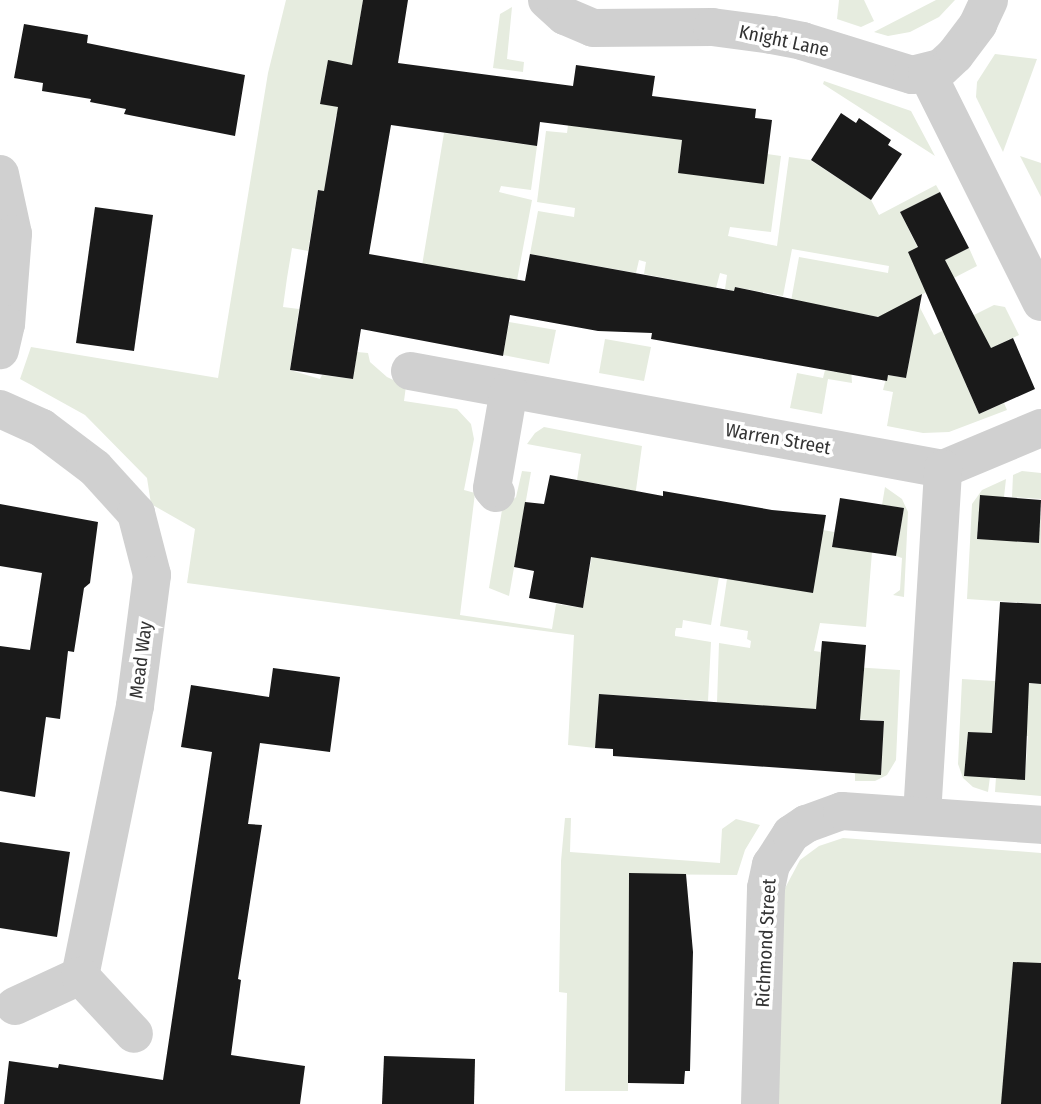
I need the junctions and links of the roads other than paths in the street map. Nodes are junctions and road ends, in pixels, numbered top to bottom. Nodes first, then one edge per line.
1 (547, 0) edge
2 (989, 0) edge
3 (927, 73) junction
4 (0, 174) edge
5 (1041, 302) edge
6 (0, 350) edge
7 (410, 371) dead end
8 (509, 390) junction
9 (0, 409) edge
10 (1041, 428) edge
11 (943, 469) junction
12 (496, 493) dead end
13 (922, 815) junction
14 (1041, 825) edge
15 (80, 976) junction
16 (15, 1006) dead end
17 (135, 1034) dead end
18 (760, 1104) edge

1 - 3 street, Knight Lane
2 - 3 street
3 - 5 street
4 - 6 street
7 - 8 street, Warren Street
8 - 11 street, Warren Street
8 - 12 street
9 - 15 street, Mead Way
10 - 11 street
11 - 13 street
13 - 14 street, Richmond Street
13 - 18 street, Richmond Street
15 - 16 street
15 - 17 street

